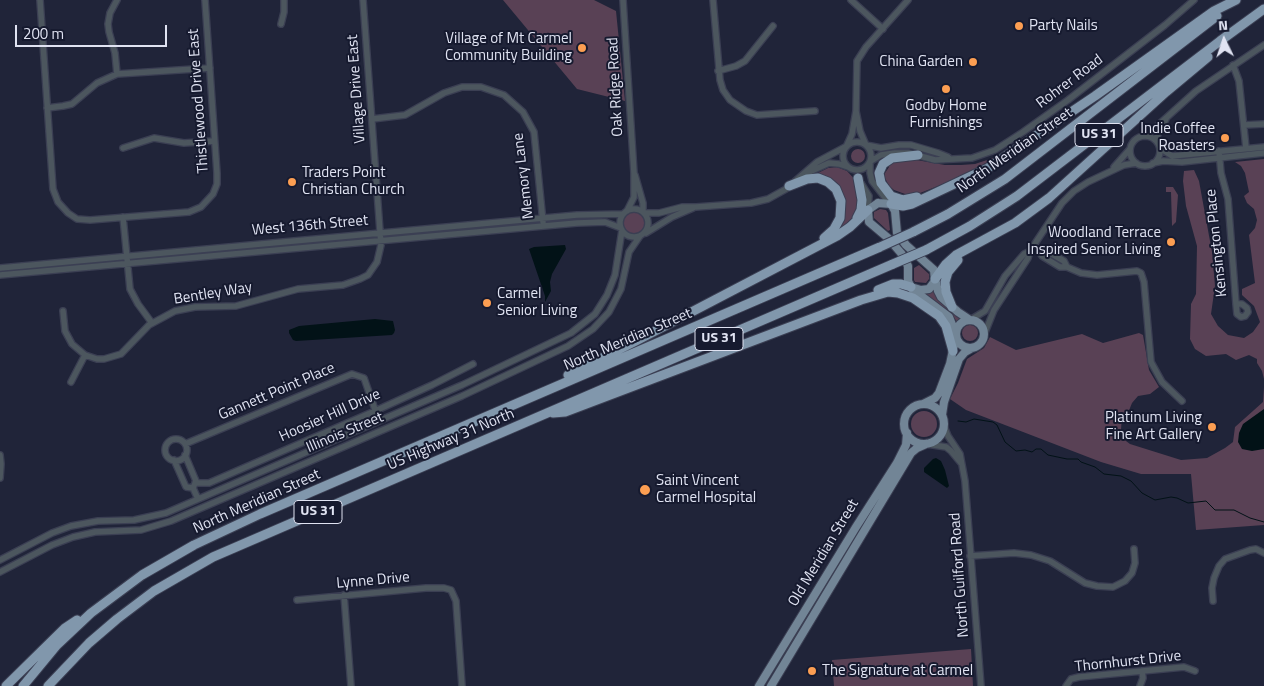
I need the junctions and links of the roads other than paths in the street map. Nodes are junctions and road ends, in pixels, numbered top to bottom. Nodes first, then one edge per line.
1 (40, 0) edge
2 (118, 0) edge
3 (205, 0) edge
4 (284, 0) edge
5 (363, 0) edge
6 (623, 0) edge
7 (713, 0) edge
8 (851, 0) edge
9 (908, 0) edge
10 (1194, 0) edge
11 (1237, 0) edge
12 (1264, 9) edge
13 (281, 24) dead end
14 (773, 26) dead end
15 (882, 28) junction
16 (1220, 41) junction
17 (1264, 45) edge
18 (1232, 65) junction
19 (210, 68) junction
20 (718, 71) junction
21 (117, 74) junction
22 (47, 108) junction
23 (815, 111) dead end
24 (856, 111) junction
25 (1168, 116) junction
26 (372, 119) junction
27 (1264, 124) edge
28 (1244, 125) junction
29 (1146, 136) junction
30 (1156, 140) junction
31 (214, 141) junction
32 (866, 145) junction
33 (847, 146) junction
34 (1264, 147) edge
35 (123, 148) dead end
36 (1160, 148) junction
37 (1246, 148) junction
38 (1129, 150) junction
39 (1264, 153) edge
40 (1219, 154) junction
41 (918, 156) junction
42 (950, 158) junction
43 (871, 161) junction
44 (1136, 163) junction
45 (1153, 164) junction
46 (849, 167) junction
47 (1108, 171) junction
48 (634, 173) junction
49 (803, 175) junction
50 (858, 178) junction
51 (789, 186) junction
52 (935, 194) junction
53 (890, 204) junction
54 (694, 207) junction
55 (868, 210) junction
56 (625, 212) junction
57 (644, 212) junction
58 (123, 217) junction
59 (542, 218) junction
60 (853, 225) junction
61 (543, 226) junction
62 (621, 229) junction
63 (641, 236) junction
64 (381, 237) junction
65 (982, 241) junction
66 (1031, 249) junction
67 (804, 253) junction
68 (127, 260) junction
69 (0, 268) edge
70 (0, 275) edge
71 (935, 279) junction
72 (911, 287) junction
73 (861, 300) junction
74 (1236, 304) dead end
75 (952, 308) junction
76 (63, 311) dead end
77 (970, 320) junction
78 (152, 323) junction
79 (955, 334) junction
80 (984, 335) junction
81 (972, 348) junction
82 (953, 350) junction
83 (85, 355) junction
84 (473, 364) dead end
85 (71, 382) dead end
86 (536, 395) junction
87 (1182, 401) dead end
88 (923, 404) junction
89 (375, 411) junction
90 (545, 414) junction
91 (942, 414) junction
92 (379, 421) junction
93 (944, 426) junction
94 (907, 433) junction
95 (185, 444) junction
96 (927, 444) junction
97 (0, 455) edge
98 (185, 455) junction
99 (174, 460) junction
100 (961, 463) junction
101 (0, 478) edge
102 (194, 485) junction
103 (881, 488) junction
104 (198, 499) junction
105 (876, 513) junction
106 (1134, 549) dead end
107 (1264, 553) edge
108 (970, 556) junction
109 (0, 560) edge
110 (0, 572) edge
111 (823, 581) junction
112 (832, 586) junction
113 (112, 596) junction
114 (344, 596) junction
115 (297, 600) dead end
116 (1213, 601) dead end
117 (1142, 671) junction
118 (1195, 671) dead end
119 (6, 686) edge
120 (23, 686) edge
121 (50, 686) edge
122 (351, 686) edge
123 (462, 686) edge
124 (759, 686) edge
125 (770, 686) edge
126 (980, 686) edge
127 (1066, 686) edge
128 (1140, 686) edge

1 - 22 street, Thistlewood Drive East
2 - 21 street
3 - 19 street, Thistlewood Drive East
4 - 13 street
5 - 26 street, Village Drive East
6 - 48 street, Oak Ridge Road
7 - 20 street
8 - 15 street
9 - 15 street
10 - 42 street, Rohrer Road
11 - 52 highway
11 - 86 highway, North Meridian Street / US 31, bridge
12 - 16 highway, US 31
14 - 20 street
15 - 24 street
16 - 65 highway
16 - 90 highway, US Highway 31 North / US 31, bridge
17 - 18 street
18 - 25 street
18 - 28 street
19 - 21 street
19 - 31 street, Thistlewood Drive East
20 - 23 street
21 - 22 street
22 - 58 street, Thistlewood Drive East
24 - 32 street
24 - 33 street
25 - 29 street
25 - 30 street
26 - 59 street, Memory Lane
26 - 64 street, Village Drive East
27 - 28 street
28 - 37 street
29 - 30 street
29 - 38 street
30 - 36 street
31 - 35 street
31 - 58 street, Thistlewood Drive East
32 - 33 street
32 - 42 street, Rohrer Road
32 - 43 street
33 - 46 street
33 - 49 street
34 - 37 street
36 - 40 street
36 - 45 street
37 - 40 street
38 - 44 street
38 - 47 street
39 - 40 street
40 - 45 street
40 - 74 street, Kensington Place
41 - 42 street, Rohrer Road
41 - 43 street, Rohrer Road
41 - 52 highway
43 - 46 street
43 - 53 street
44 - 45 street
44 - 47 street
46 - 49 street
46 - 50 street
47 - 66 street
48 - 56 street, Oak Ridge Road
48 - 57 street, Oak Ridge Road
49 - 51 street
50 - 55 street
50 - 60 highway
51 - 54 street
51 - 67 highway
52 - 53 highway
53 - 55 main road
53 - 71 main road
54 - 57 street
54 - 63 street
55 - 60 highway
55 - 72 main road
56 - 57 street
56 - 59 street, West 136th Street
56 - 62 street
57 - 63 street
58 - 68 street
59 - 61 street, Memory Lane
59 - 64 street, West 136th Street
60 - 67 highway
61 - 62 street, West 136th Street
61 - 64 street, West 136th Street
62 - 63 street
62 - 92 street, Illinois Street
63 - 110 street, Illinois Street
64 - 68 street, West 136th Street
64 - 78 street, Bentley Way
65 - 71 highway
65 - 75 highway
66 - 77 street
66 - 80 street
66 - 87 street
67 - 86 highway
68 - 69 street, West 136th Street
68 - 70 street, West 136th Street
68 - 78 street
71 - 72 main road
71 - 75 main road
72 - 73 highway
72 - 79 main road
73 - 82 highway
73 - 90 highway
75 - 77 main road
76 - 83 street
77 - 79 main road
77 - 80 main road
78 - 83 street, Bentley Way
79 - 81 main road
79 - 82 main road
80 - 81 main road
81 - 91 main road
82 - 88 main road
83 - 85 street
84 - 89 street, Hoosier Hill Drive
86 - 113 highway, North Meridian Street / US 31
88 - 91 main road
88 - 94 main road
89 - 92 street, Gannett Point Place
89 - 95 street, Gannett Point Place
89 - 102 street, Hoosier Hill Drive
90 - 121 highway, US Highway 31 North / US 31
91 - 93 main road
92 - 104 street, Illinois Street
93 - 96 main road
93 - 100 street, North Guilford Road
94 - 96 main road
94 - 103 main road, Old Meridian Street
95 - 98 street
95 - 99 street
96 - 100 street
96 - 105 main road, Old Meridian Street
97 - 101 street
98 - 99 street
98 - 102 street
99 - 102 street
100 - 108 street, North Guilford Road
102 - 104 street
103 - 105 main road
103 - 111 main road, Old Meridian Street
104 - 109 street, Illinois Street
105 - 112 main road, Old Meridian Street
106 - 108 street
107 - 116 street
108 - 126 street, North Guilford Road
111 - 112 main road
111 - 124 main road, Old Meridian Street
112 - 125 main road, Old Meridian Street
113 - 119 highway
113 - 120 highway, North Meridian Street / US 31
114 - 115 street, Lynne Drive
114 - 122 street
114 - 123 street, Lynne Drive
117 - 118 street, Thornhurst Drive
117 - 127 street, Thornhurst Drive
117 - 128 street

